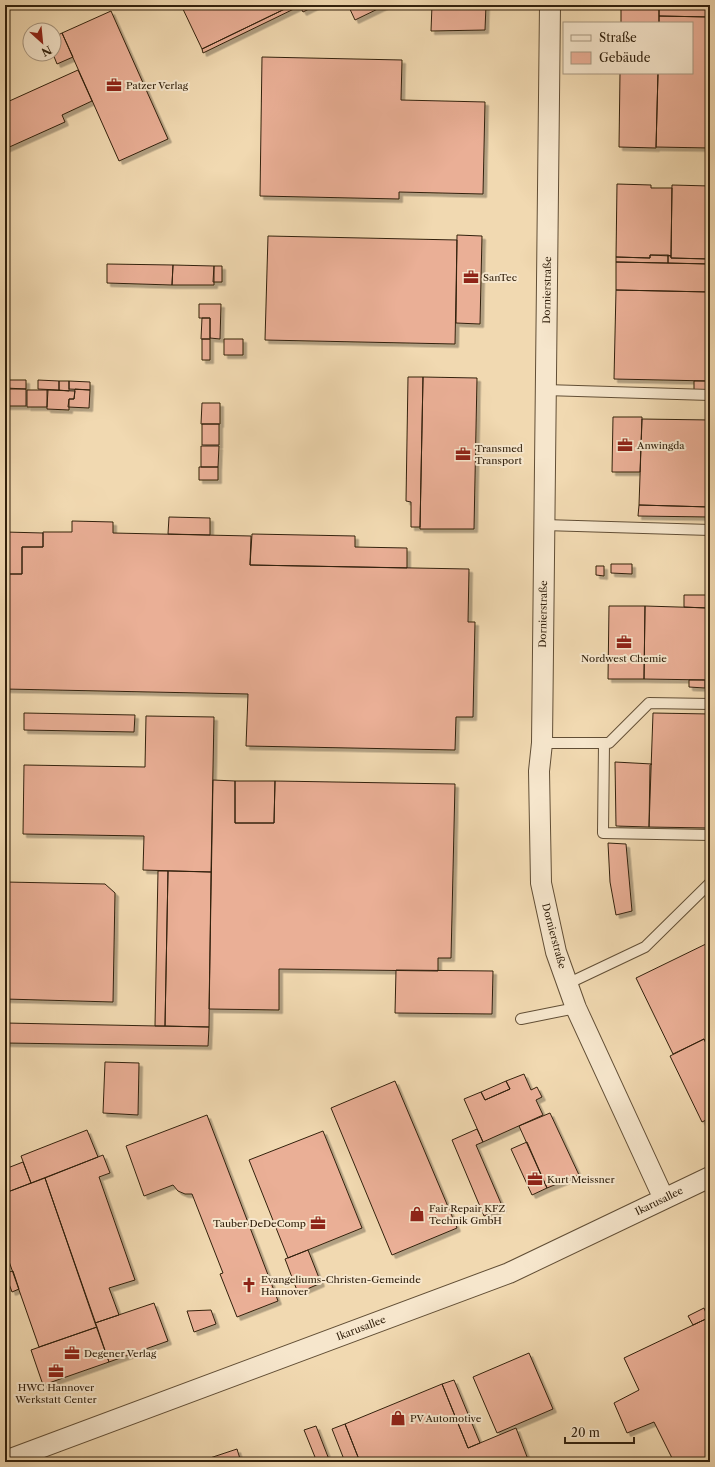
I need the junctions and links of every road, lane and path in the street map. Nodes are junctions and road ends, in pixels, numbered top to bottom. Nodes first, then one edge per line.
1 (550, 5) edge
2 (545, 390) junction
3 (710, 395) edge
4 (544, 525) junction
5 (710, 530) edge
6 (710, 704) edge
7 (542, 743) junction
8 (604, 743) junction
9 (710, 835) edge
10 (710, 883) edge
11 (567, 984) junction
12 (576, 1008) junction
13 (521, 1019) dead end
14 (710, 1177) edge
15 (664, 1199) junction
16 (5, 1461) edge

1 - 2 street, Dornierstraße
2 - 3 lane
2 - 4 street, Dornierstraße
4 - 5 lane
4 - 7 street, Dornierstraße
6 - 8 lane
7 - 8 lane
7 - 11 street, Dornierstraße
8 - 9 lane
10 - 11 lane
11 - 12 street, Dornierstraße
12 - 13 lane
12 - 15 street, Dornierstraße
14 - 15 street, Ikarusallee
15 - 16 street, Ikarusallee

